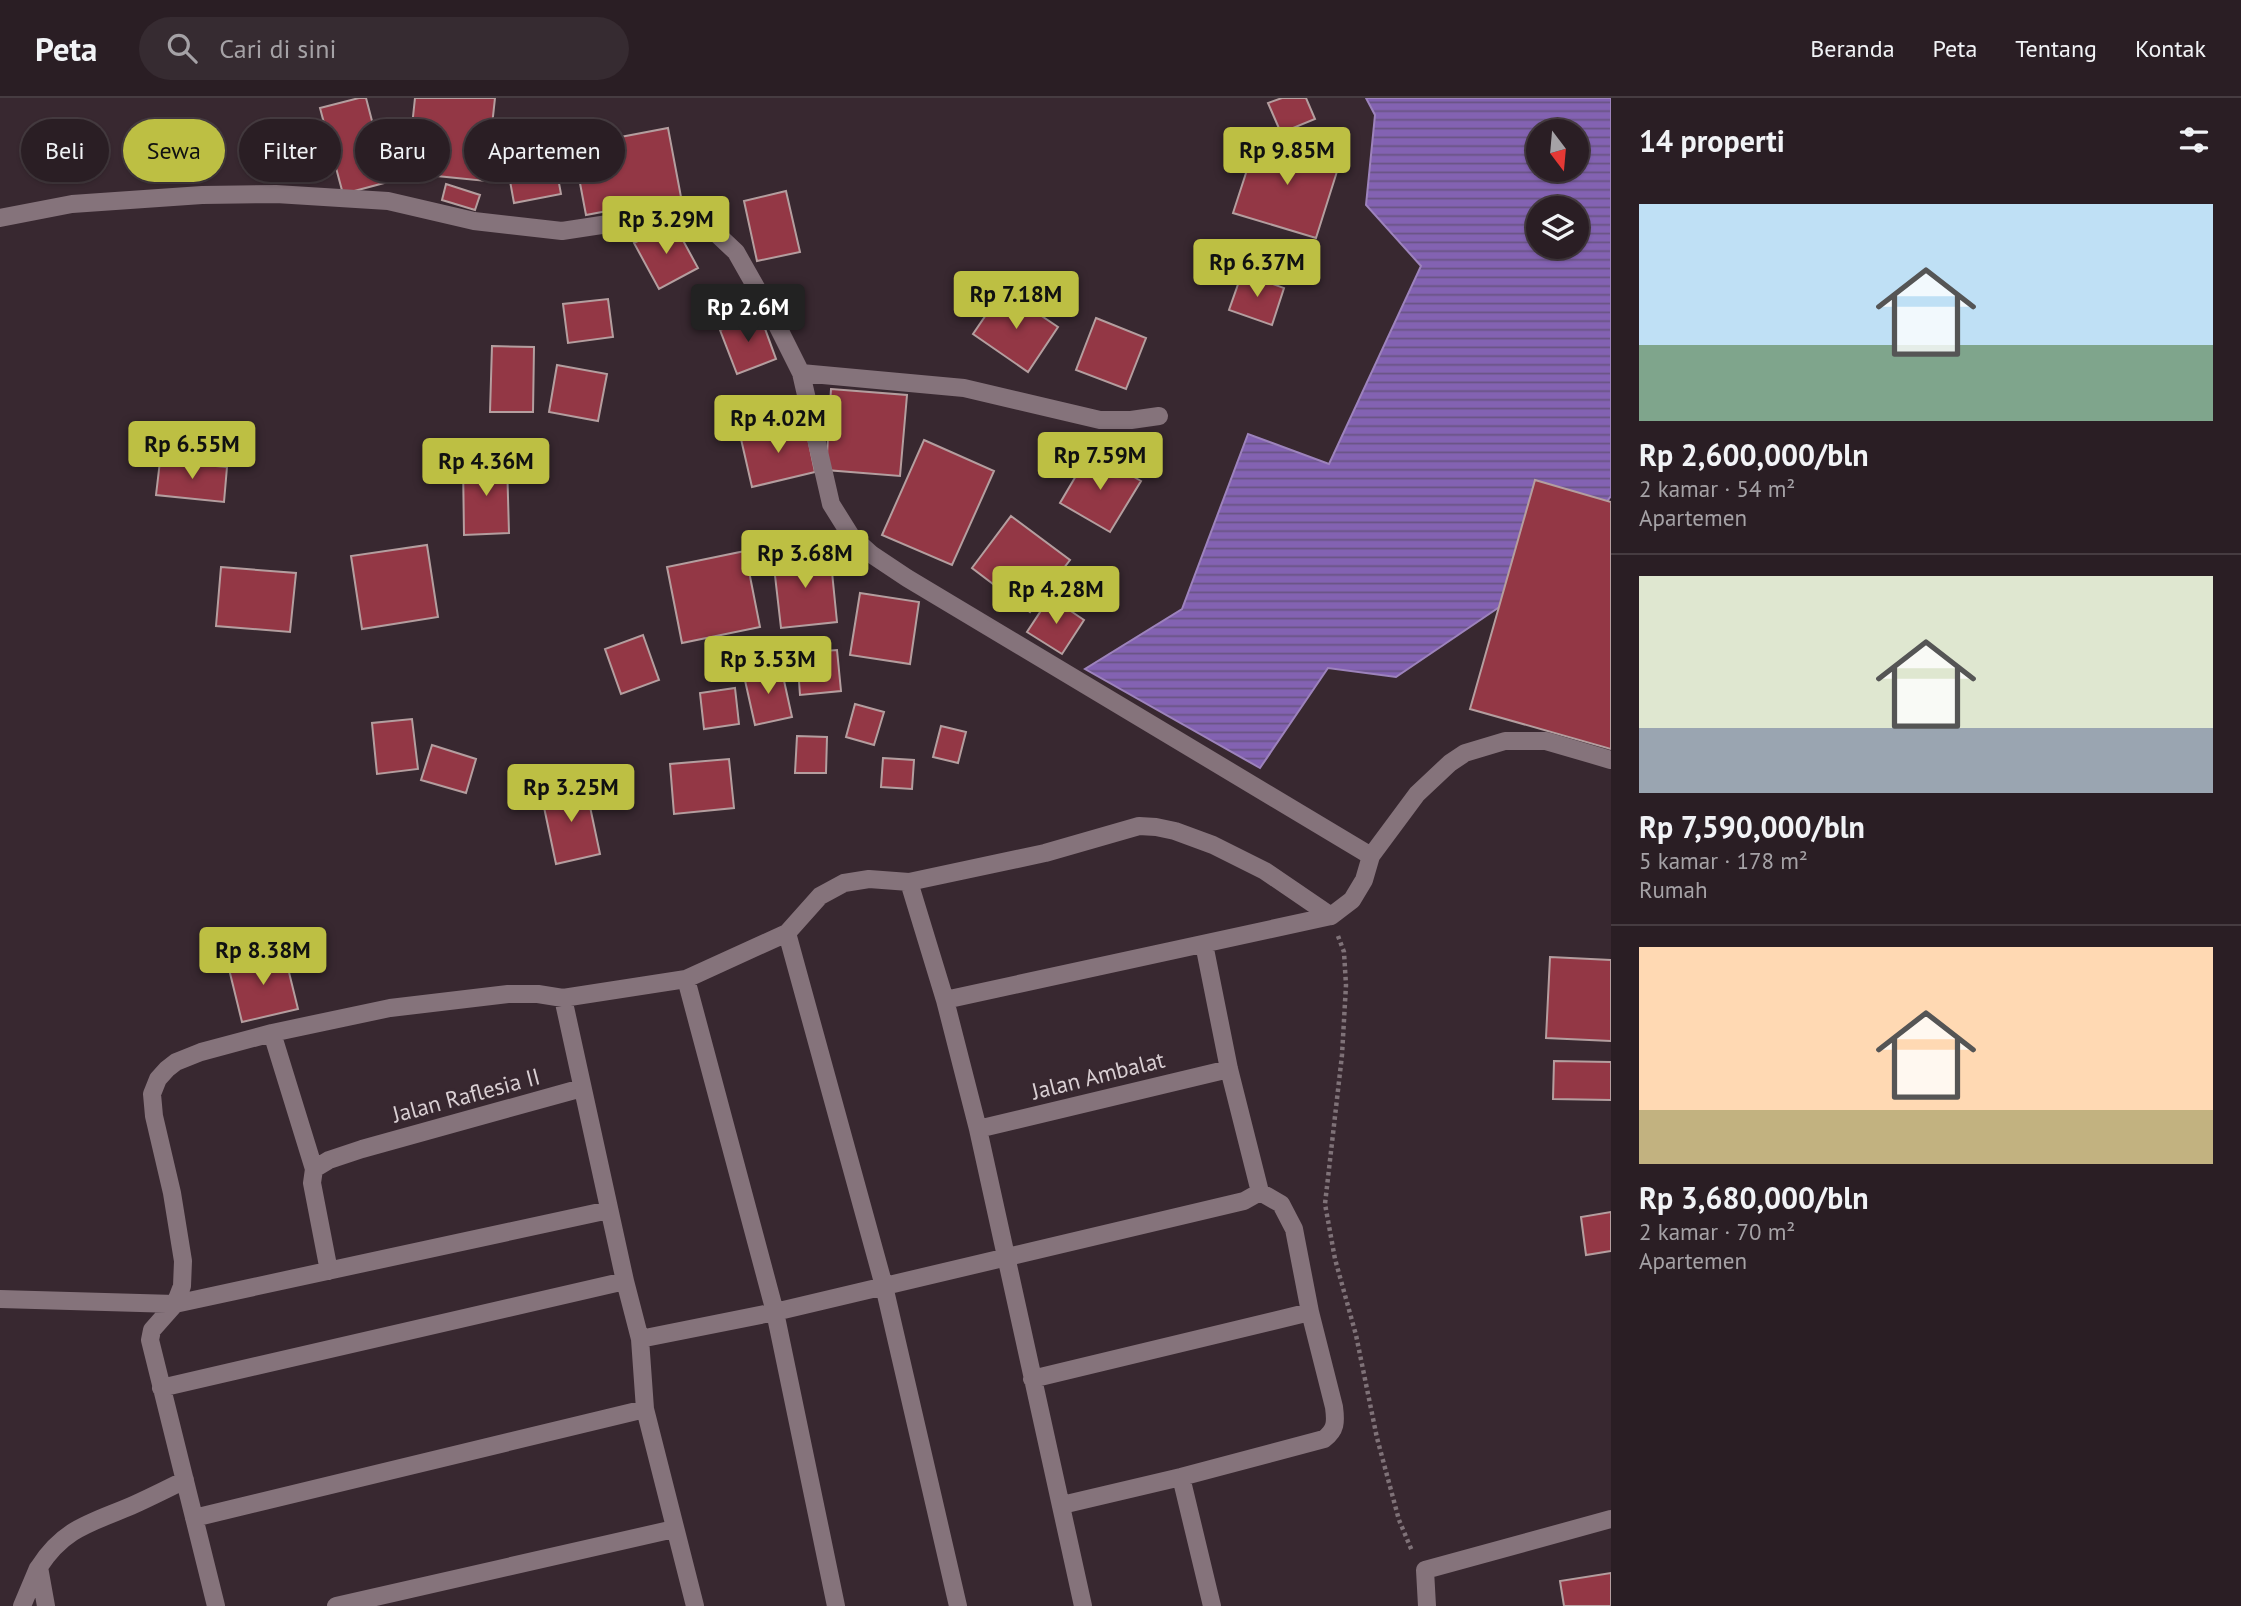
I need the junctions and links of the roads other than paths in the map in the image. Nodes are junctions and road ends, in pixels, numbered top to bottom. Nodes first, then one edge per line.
1 (0, 218) edge
2 (801, 373) junction
3 (1159, 416) dead end
4 (1611, 760) edge
5 (1371, 856) junction
6 (909, 882) junction
7 (1331, 916) junction
8 (787, 933) junction
9 (1204, 944) junction
10 (685, 979) junction
11 (562, 998) junction
12 (945, 1000) junction
13 (272, 1033) junction
14 (1229, 1069) junction
15 (582, 1088) junction
16 (978, 1129) junction
17 (314, 1169) junction
18 (1260, 1192) junction
19 (609, 1210) junction
20 (1005, 1258) junction
21 (329, 1271) junction
22 (625, 1282) junction
23 (884, 1286) junction
24 (0, 1299) edge
25 (175, 1304) junction
26 (775, 1312) junction
27 (1310, 1312) junction
28 (640, 1339) junction
29 (1032, 1378) junction
30 (161, 1388) junction
31 (645, 1409) junction
32 (1181, 1477) junction
33 (185, 1480) junction
34 (1062, 1506) junction
35 (194, 1518) junction
36 (1611, 1519) edge
37 (674, 1529) junction
38 (38, 1567) junction
39 (22, 1606) edge
40 (46, 1606) edge
41 (216, 1606) edge
42 (336, 1606) edge
43 (695, 1606) edge
44 (836, 1606) edge
45 (958, 1606) edge
46 (1083, 1606) edge
47 (1212, 1606) edge
48 (1427, 1606) edge

1 - 2 street
2 - 3 street
2 - 5 street
4 - 5 street
5 - 7 street
6 - 7 street
6 - 8 street
6 - 12 street
7 - 9 street
8 - 10 street
8 - 23 street
9 - 12 street
9 - 14 street
10 - 11 street
10 - 26 street
11 - 13 street
11 - 15 street
12 - 16 street
13 - 17 street
13 - 25 street
14 - 16 street, Jalan Ambalat
14 - 18 street
15 - 17 street, Jalan Raflesia II
15 - 19 street
16 - 20 street
17 - 21 street
18 - 20 street
18 - 27 street
19 - 21 street
19 - 22 street
20 - 23 street
20 - 29 street
21 - 25 street
22 - 28 street
22 - 30 street
23 - 26 street
23 - 45 street
24 - 25 street
25 - 30 street
26 - 28 street
26 - 44 street
27 - 29 street
27 - 32 street
28 - 31 street
29 - 34 street
30 - 33 street
31 - 35 street
31 - 37 street
32 - 34 street
32 - 47 street
33 - 35 street
33 - 38 street
34 - 46 street
35 - 41 street
36 - 48 street
37 - 42 street
37 - 43 street
38 - 39 street
38 - 40 street

